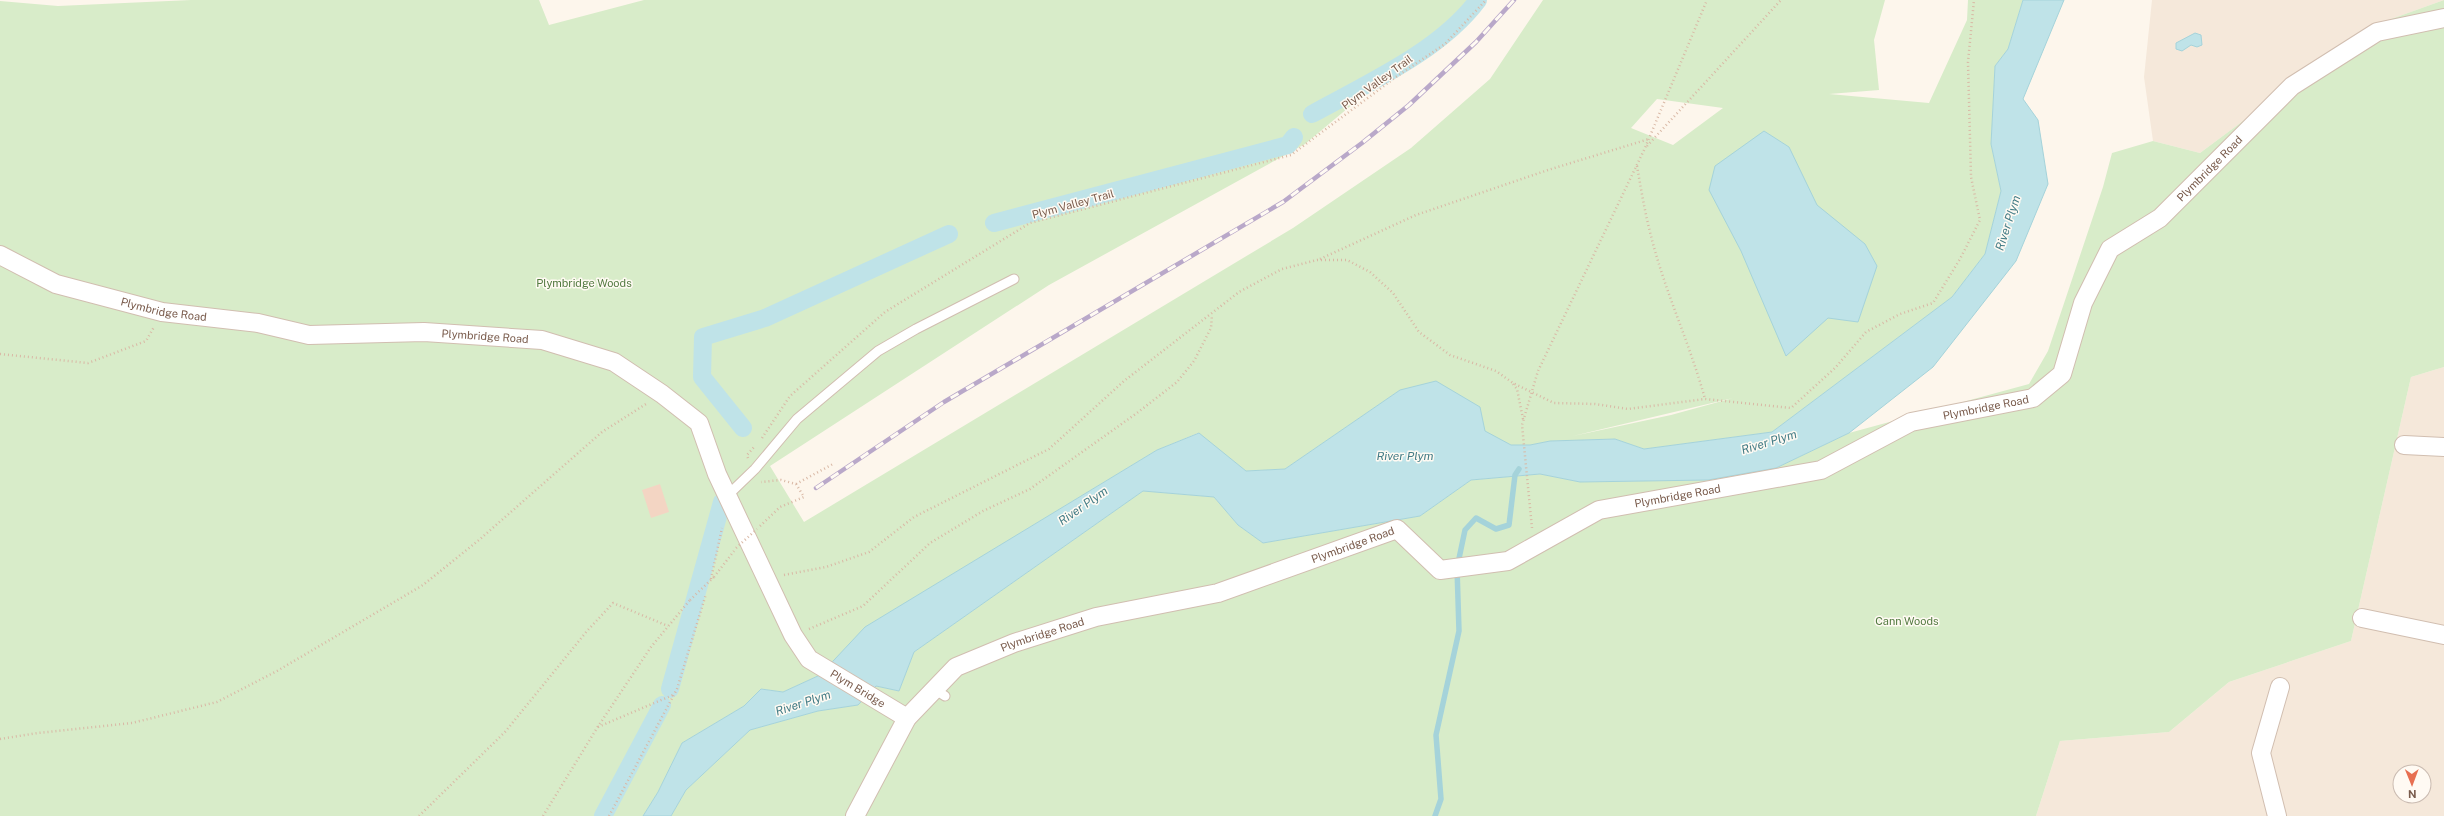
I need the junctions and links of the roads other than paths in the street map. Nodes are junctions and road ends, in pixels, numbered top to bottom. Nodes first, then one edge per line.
1 (2444, 18) edge
2 (0, 255) edge
3 (1014, 279) dead end
4 (2404, 444) dead end
5 (2444, 446) edge
6 (727, 496) junction
7 (2362, 618) dead end
8 (2444, 635) edge
9 (809, 659) joint
10 (2280, 687) dead end
11 (907, 718) junction
12 (854, 816) edge
13 (2277, 816) edge

1 - 11 street, Plymbridge Road
2 - 6 street, Plymbridge Road
3 - 6 lane
4 - 5 street
6 - 9 street, Plymbridge Road
7 - 8 street
9 - 11 street, Plym Bridge
10 - 13 street
11 - 12 street, Plymbridge Road

